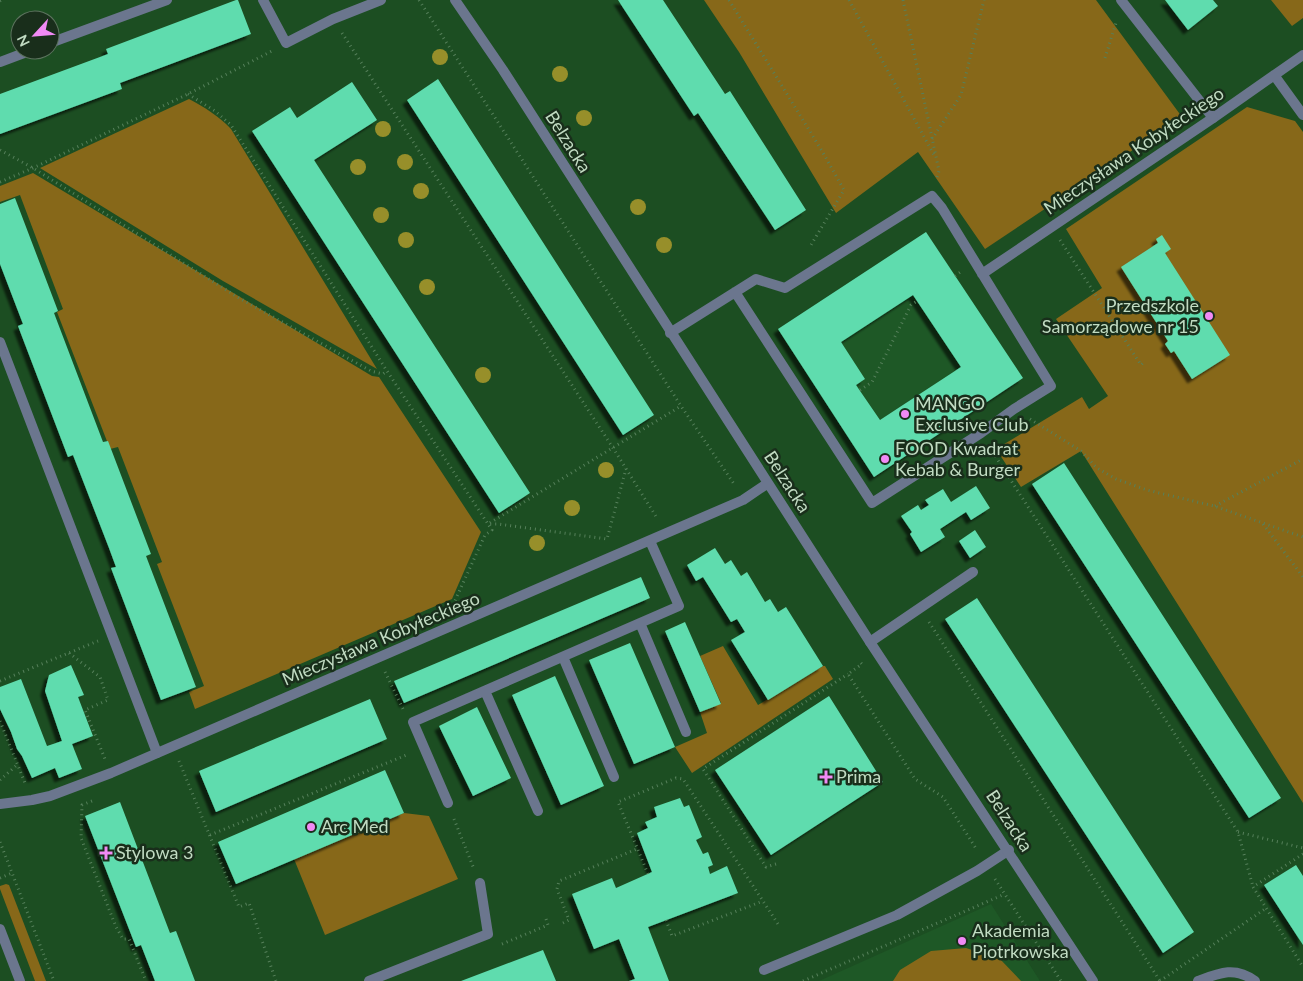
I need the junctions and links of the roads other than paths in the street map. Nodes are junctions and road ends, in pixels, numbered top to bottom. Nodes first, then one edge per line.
1 (167, 0) edge
2 (263, 0) edge
3 (381, 0) edge
4 (455, 0) edge
5 (1121, 0) edge
6 (60, 39) edge
7 (1303, 55) edge
8 (1274, 75) junction
9 (1303, 116) edge
10 (1213, 118) junction
11 (982, 274) junction
12 (735, 292) junction
13 (670, 333) junction
14 (0, 342) edge
15 (768, 483) junction
16 (650, 540) junction
17 (973, 572) dead end
18 (640, 623) junction
19 (870, 642) junction
20 (563, 657) junction
21 (485, 691) junction
22 (686, 732) dead end
23 (157, 753) junction
24 (614, 777) dead end
25 (448, 802) road end
26 (0, 804) edge
27 (538, 810) dead end
28 (1009, 850) junction
29 (480, 883) road end
30 (0, 929) edge
31 (764, 970) dead end
32 (20, 981) edge
33 (369, 981) edge
34 (1093, 981) edge
35 (1198, 981) edge
36 (1255, 981) edge

1 - 6 street
2 - 3 street
4 - 13 street, Belzacka
5 - 10 street
7 - 8 street, Mieczysława Kobyłeckiego
8 - 9 street
8 - 10 street, Mieczysława Kobyłeckiego
10 - 11 street, Mieczysława Kobyłeckiego
11 - 12 street
11 - 12 street
12 - 13 street
13 - 15 street, Belzacka
14 - 23 street
15 - 16 street, Mieczysława Kobyłeckiego
15 - 19 street, Belzacka
16 - 18 street
16 - 23 street, Mieczysława Kobyłeckiego
17 - 19 street
18 - 20 street
18 - 22 street
19 - 28 street, Belzacka
20 - 21 street
20 - 24 street
21 - 25 street
21 - 27 street
23 - 26 street, Mieczysława Kobyłeckiego
28 - 31 street
28 - 34 street, Belzacka
29 - 33 street
30 - 32 street
35 - 36 street

